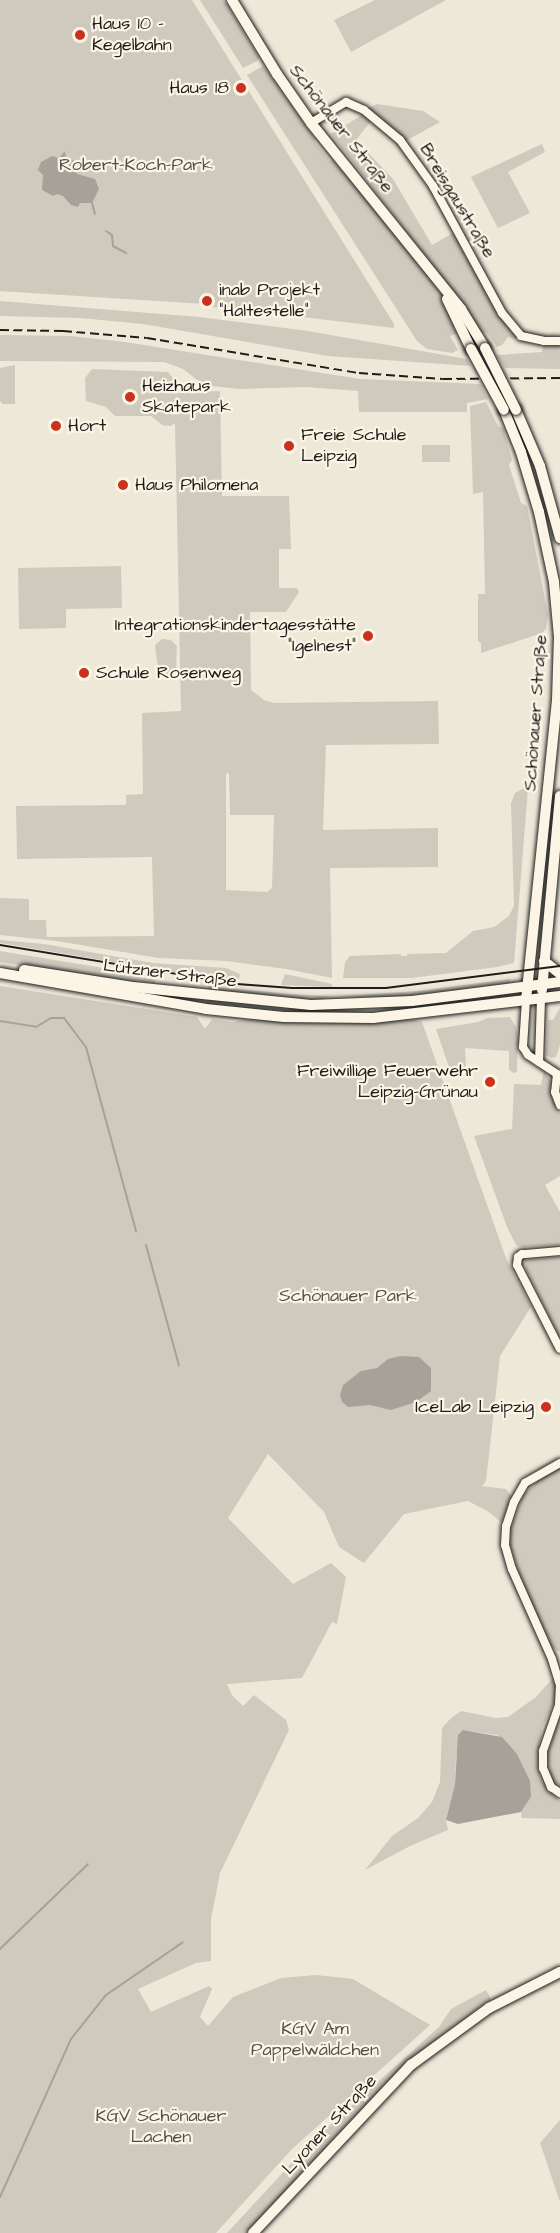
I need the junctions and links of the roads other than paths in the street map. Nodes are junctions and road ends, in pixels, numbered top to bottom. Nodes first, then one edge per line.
1 (232, 0) edge
2 (311, 123) junction
3 (432, 272) junction
4 (560, 341) edge
5 (560, 538) edge
6 (560, 796) edge
7 (544, 961) junction
8 (0, 966) edge
9 (0, 973) edge
10 (560, 974) edge
11 (560, 982) edge
12 (542, 984) junction
13 (528, 986) junction
14 (560, 996) edge
15 (541, 998) junction
16 (526, 1000) junction
17 (337, 1005) junction
18 (284, 1017) junction
19 (539, 1062) junction
20 (560, 1105) edge
21 (560, 1251) edge
22 (560, 1349) edge
23 (560, 1463) edge
24 (560, 1793) edge
25 (560, 1972) edge
26 (253, 2233) edge

1 - 2 main road, Schönauer Straße
2 - 3 main road, Schönauer Straße
2 - 4 street, Breisgaustraße
3 - 5 main road, Schönauer Straße, bridge
3 - 13 main road, Schönauer Straße, bridge
6 - 7 main road, Schönauer Straße
7 - 10 main road
7 - 12 main road, Schönauer Straße
8 - 17 main road, Lützner Straße
9 - 18 main road, Lützner Straße
11 - 12 main road, Lützner Straße
12 - 13 main road, Lützner Straße
12 - 15 main road, Schönauer Straße
13 - 16 main road, Schönauer Straße
13 - 17 main road, Lützner Straße
14 - 15 main road, Lützner Straße
15 - 16 main road, Lützner Straße
15 - 19 street
16 - 18 main road, Lützner Straße
16 - 19 street
17 - 18 main road, Lützner Straße
19 - 20 street
21 - 22 street
23 - 24 street
25 - 26 main road, Lyoner Straße

